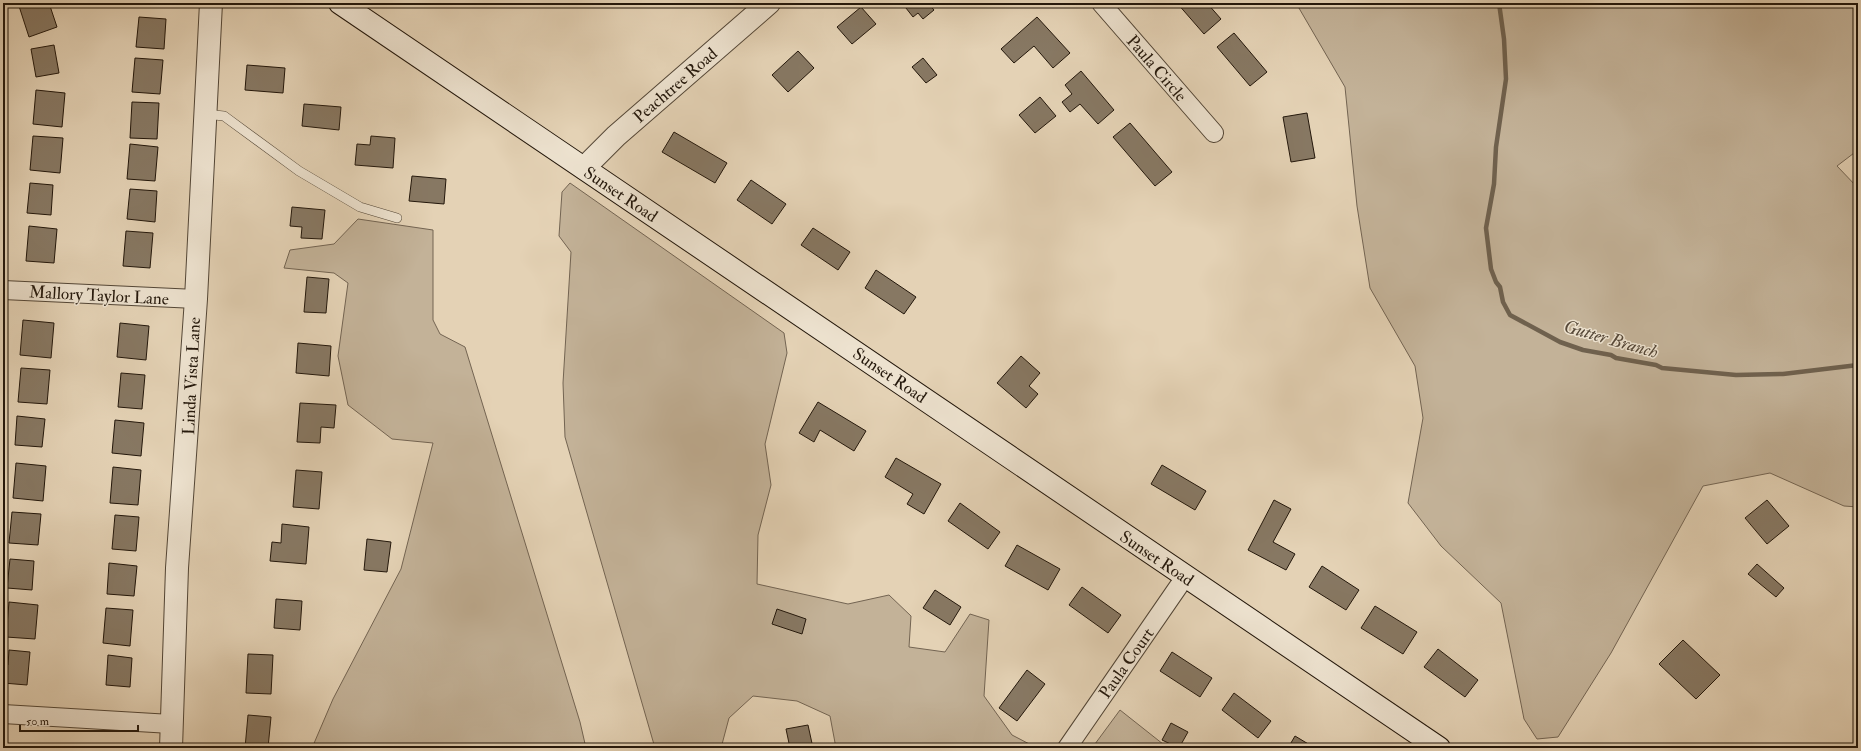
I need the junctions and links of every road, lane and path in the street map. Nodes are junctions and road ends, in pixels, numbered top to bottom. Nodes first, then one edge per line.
1 (211, 3) edge
2 (340, 3) edge
3 (769, 3) edge
4 (1101, 3) edge
5 (204, 114) junction
6 (1214, 133) dead end
7 (584, 168) junction
8 (397, 218) dead end
9 (3, 290) edge
10 (196, 299) junction
11 (1186, 577) junction
12 (3, 714) edge
13 (171, 724) junction
14 (171, 748) edge
15 (1067, 748) edge
16 (1439, 748) edge

1 - 5 main road, Linda Vista Lane
2 - 7 main road, Sunset Road
3 - 7 main road, Peachtree Road
4 - 6 street, Paula Circle
5 - 8 lane
5 - 10 main road, Linda Vista Lane
7 - 11 main road, Sunset Road
9 - 10 street, Mallory Taylor Lane
10 - 13 main road, Linda Vista Lane
11 - 15 street, Paula Court
11 - 16 main road, Sunset Road
12 - 13 street
13 - 14 main road, Linda Vista Lane

